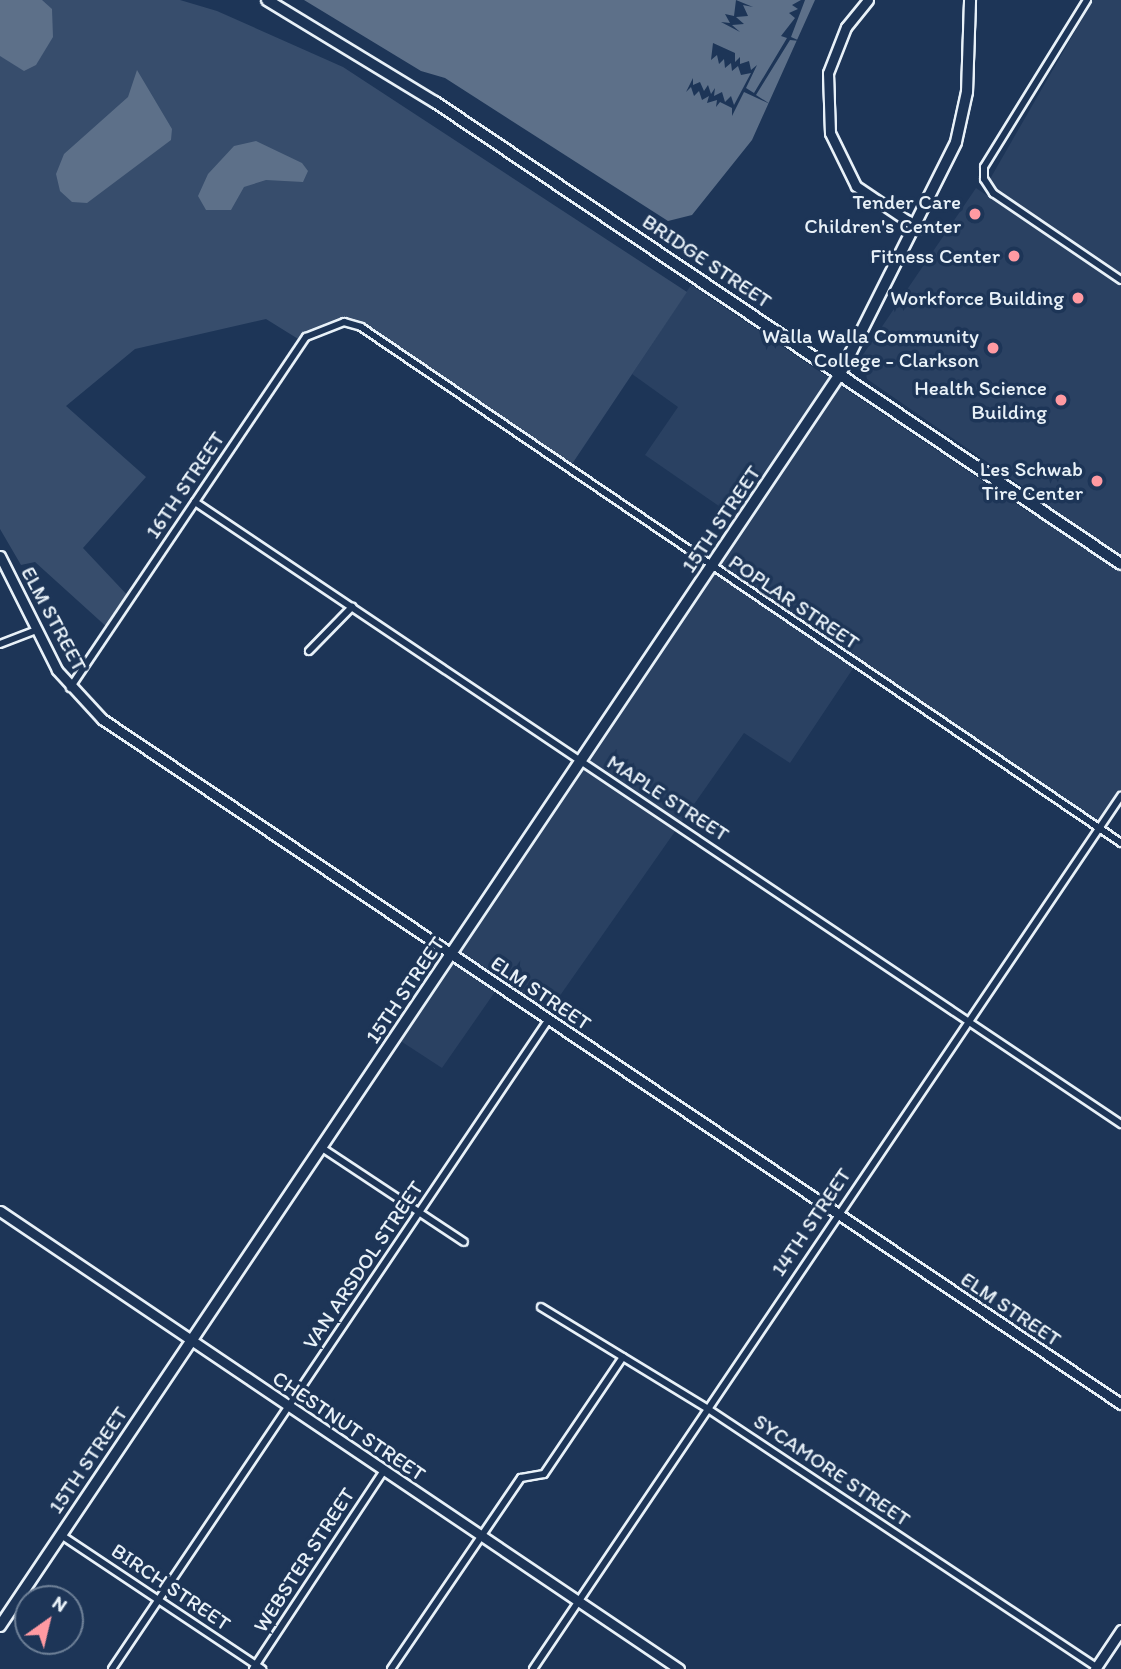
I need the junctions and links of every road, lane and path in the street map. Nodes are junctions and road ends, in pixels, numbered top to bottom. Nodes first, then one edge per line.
1 (267, 0) edge
2 (868, 0) edge
3 (970, 0) edge
4 (1087, 0) edge
5 (918, 228) junction
6 (1121, 280) edge
7 (344, 322) joint
8 (840, 374) junction
9 (195, 502) junction
10 (0, 556) edge
11 (1121, 564) edge
12 (712, 568) junction
13 (352, 607) junction
14 (36, 630) junction
15 (0, 644) edge
16 (309, 651) dead end
17 (70, 688) junction
18 (581, 761) junction
19 (1121, 796) edge
20 (1099, 828) junction
21 (1121, 843) edge
22 (452, 954) junction
23 (549, 1019) junction
24 (968, 1022) junction
25 (1121, 1124) edge
26 (322, 1148) junction
27 (0, 1211) edge
28 (420, 1212) junction
29 (838, 1213) junction
30 (464, 1242) dead end
31 (541, 1307) dead end
32 (191, 1340) junction
33 (623, 1357) junction
34 (1121, 1404) edge
35 (289, 1407) junction
36 (708, 1409) junction
37 (384, 1470) junction
38 (61, 1535) junction
39 (481, 1536) junction
40 (158, 1600) junction
41 (578, 1601) junction
42 (0, 1626) edge
43 (1121, 1629) edge
44 (254, 1667) edge
45 (675, 1668) edge
46 (1097, 1668) edge
47 (112, 1669) edge
48 (262, 1669) edge
49 (391, 1669) edge
50 (533, 1669) edge

1 - 8 highway, BRIDGE STREET
2 - 5 main road
3 - 5 main road, 15TH STREET
4 - 6 street
5 - 8 main road, 15TH STREET
7 - 9 street, 16TH STREET
7 - 12 street, POPLAR STREET
8 - 11 highway, BRIDGE STREET
8 - 12 main road, 15TH STREET
9 - 13 street, MAPLE STREET
9 - 17 street, 16TH STREET
10 - 14 main road, ELM STREET
12 - 18 main road, 15TH STREET
12 - 20 street, POPLAR STREET
13 - 16 street
13 - 18 street, MAPLE STREET
14 - 15 street
14 - 17 main road, ELM STREET
17 - 22 main road, ELM STREET
18 - 22 main road, 15TH STREET
18 - 24 street, MAPLE STREET
19 - 20 street, 14TH STREET
20 - 21 street, POPLAR STREET
20 - 24 street, 14TH STREET
22 - 23 main road, ELM STREET
22 - 26 main road, 15TH STREET
23 - 28 street, VAN ARSDOL STREET
23 - 29 main road, ELM STREET
24 - 25 street, MAPLE STREET
24 - 29 street, 14TH STREET
26 - 28 street
26 - 32 main road, 15TH STREET
27 - 32 main road, CHESTNUT STREET
28 - 30 street
28 - 35 street, VAN ARSDOL STREET
29 - 34 main road, ELM STREET
29 - 36 street, 14TH STREET
31 - 33 street, SYCAMORE STREET
32 - 35 main road, CHESTNUT STREET
32 - 38 main road, 15TH STREET
33 - 36 street, SYCAMORE STREET
33 - 39 street
35 - 37 main road, CHESTNUT STREET
35 - 40 street, VAN ARSDOL STREET
36 - 41 street, 14TH STREET
36 - 46 street, SYCAMORE STREET
37 - 39 main road, CHESTNUT STREET
37 - 44 street, WEBSTER STREET
38 - 40 street, BIRCH STREET
38 - 42 main road, 15TH STREET
39 - 41 main road, CHESTNUT STREET
39 - 49 street
40 - 44 street, BIRCH STREET
40 - 47 street, VAN ARSDOL STREET
41 - 45 main road, CHESTNUT STREET
41 - 50 street, 14TH STREET
43 - 46 main road
44 - 48 street, BIRCH STREET

